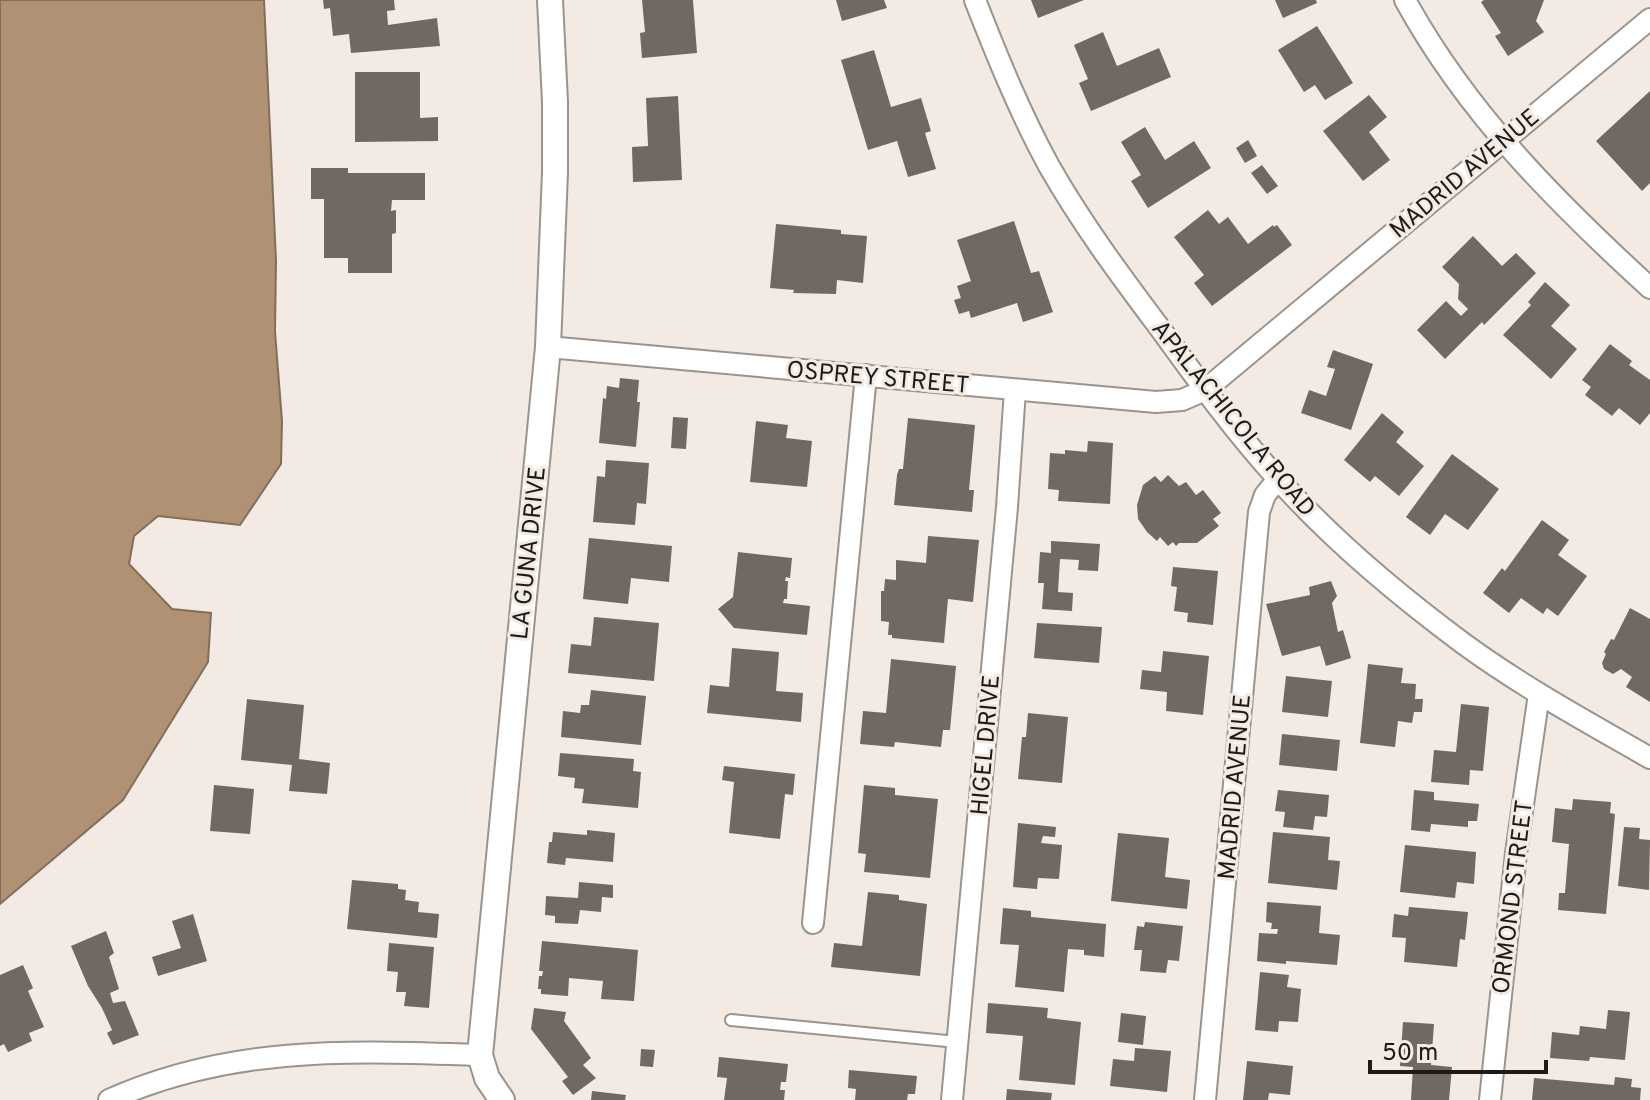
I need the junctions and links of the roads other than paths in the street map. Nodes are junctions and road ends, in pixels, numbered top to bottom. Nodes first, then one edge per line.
1 (550, 0) edge
2 (975, 0) edge
3 (1405, 0) edge
4 (1650, 19) edge
5 (1501, 141) junction
6 (1650, 288) edge
7 (548, 347) junction
8 (866, 375) junction
9 (1015, 390) junction
10 (1205, 390) junction
11 (1278, 479) junction
12 (1539, 694) junction
13 (1650, 758) edge
14 (813, 923) dead end
15 (731, 1020) dead end
16 (957, 1042) junction
17 (480, 1055) junction
18 (109, 1100) edge
19 (502, 1100) edge
20 (952, 1100) edge
21 (1205, 1100) edge
22 (1490, 1100) edge

1 - 7 street, LA GUNA DRIVE
2 - 10 street, APALACHICOLA ROAD
3 - 5 street
4 - 5 street, MADRID AVENUE
5 - 6 street
5 - 10 street, MADRID AVENUE
7 - 8 street, OSPREY STREET
7 - 17 street, LA GUNA DRIVE
8 - 9 street, OSPREY STREET
8 - 14 street
9 - 10 street, OSPREY STREET
9 - 16 street, HIGEL DRIVE
10 - 11 street, APALACHICOLA ROAD
11 - 12 street, APALACHICOLA ROAD
11 - 21 street, MADRID AVENUE
12 - 13 street, APALACHICOLA ROAD
12 - 22 street, ORMOND STREET
15 - 16 lane
16 - 20 street, HIGEL DRIVE
17 - 18 street
17 - 19 street, LA GUNA DRIVE

